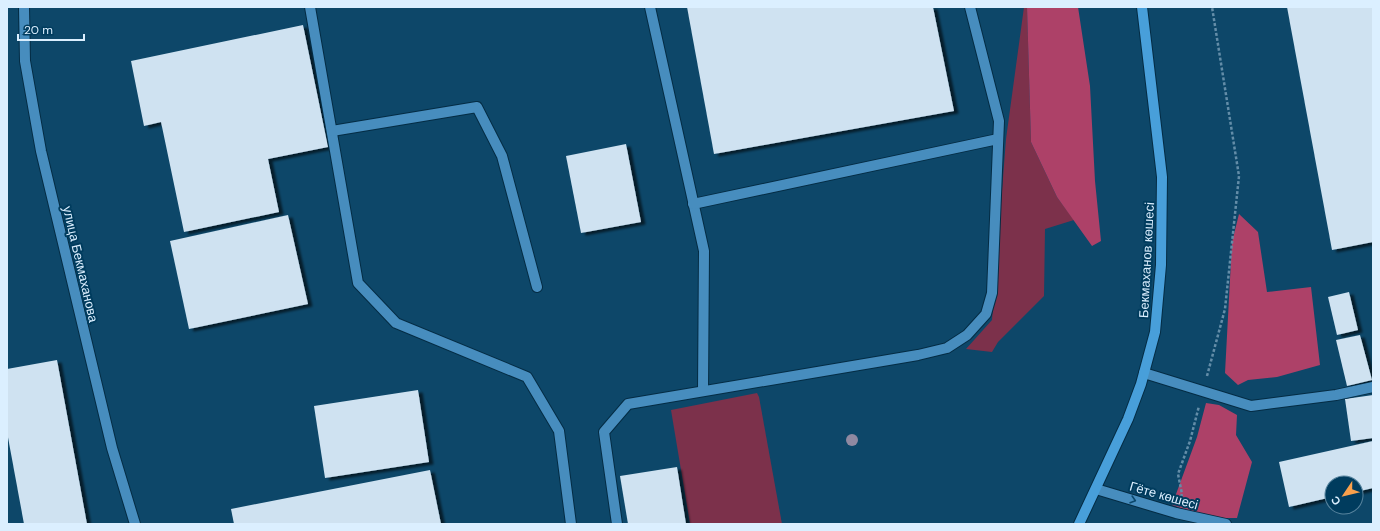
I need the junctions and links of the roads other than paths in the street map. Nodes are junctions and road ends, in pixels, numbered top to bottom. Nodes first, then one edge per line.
1 (24, 7) edge
2 (310, 7) edge
3 (650, 7) edge
4 (970, 7) edge
5 (1142, 7) edge
6 (332, 131) junction
7 (998, 139) junction
8 (693, 204) junction
9 (537, 287) dead end
10 (1144, 373) junction
11 (1373, 387) edge
12 (703, 391) junction
13 (1096, 489) junction
14 (135, 524) edge
15 (571, 524) edge
16 (617, 524) edge
17 (1079, 524) edge
18 (1226, 524) edge

1 - 14 street, улица Бекмаханова
2 - 6 street
3 - 8 street
4 - 7 street
5 - 10 main road, Бекмаханов көшесі
6 - 9 street
6 - 15 street
7 - 8 street
7 - 12 street
8 - 12 street
10 - 11 street
10 - 13 main road, Бекмаханов көшесі
12 - 16 street
13 - 17 main road, Бекмаханов көшесі
13 -> 18 street, Гёте көшесі

